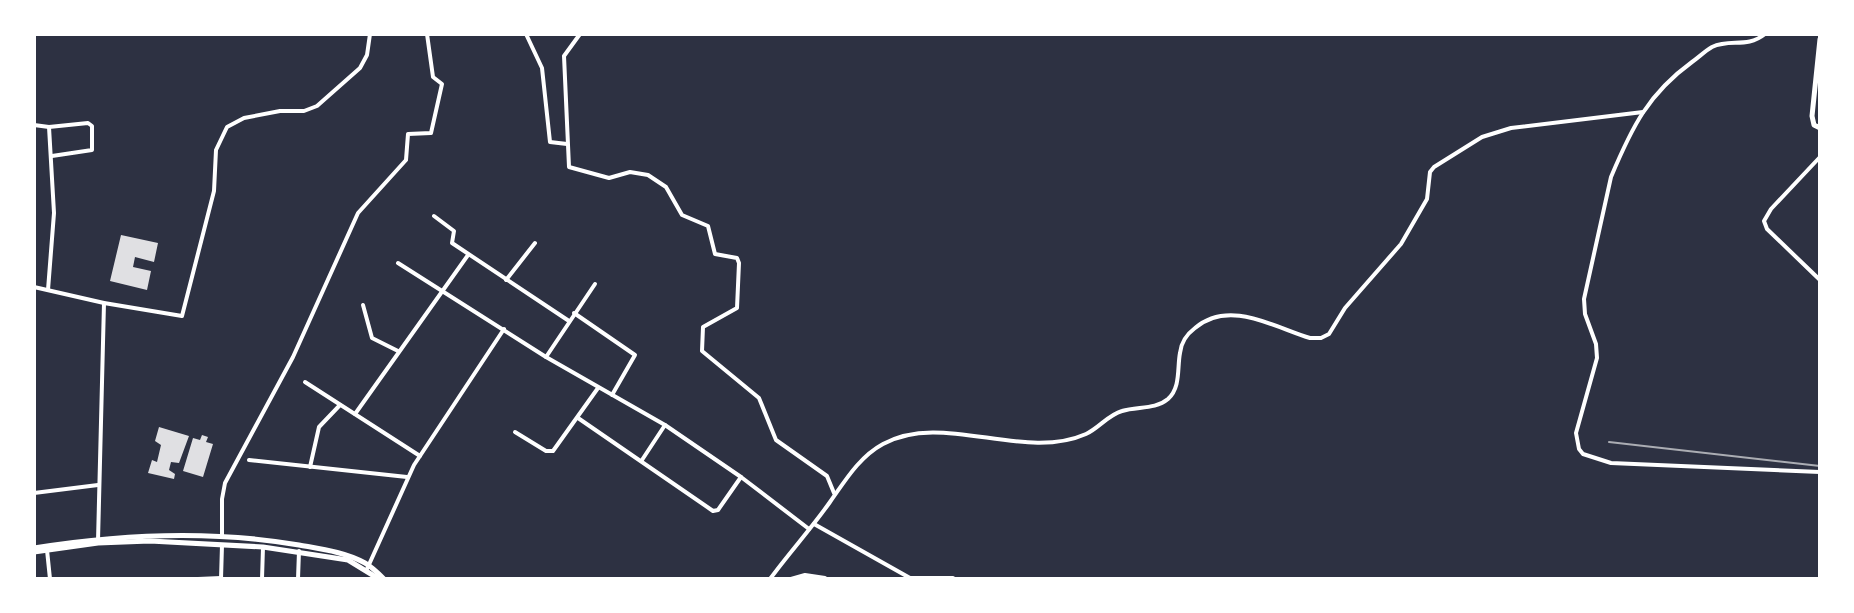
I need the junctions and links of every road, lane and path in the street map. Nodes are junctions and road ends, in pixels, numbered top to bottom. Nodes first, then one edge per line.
1 (370, 34) edge
2 (427, 34) edge
3 (526, 34) edge
4 (580, 34) edge
5 (1765, 34) edge
6 (1820, 39) edge
7 (1643, 112) junction
8 (34, 125) edge
9 (49, 127) junction
10 (1820, 128) edge
11 (568, 144) junction
12 (52, 156) junction
13 (1820, 157) edge
14 (434, 216) dead end
15 (535, 243) dead end
16 (468, 255) junction
17 (398, 263) dead end
18 (506, 280) junction
19 (1820, 280) edge
20 (595, 284) dead end
21 (34, 287) edge
22 (441, 289) junction
23 (48, 290) junction
24 (104, 303) junction
25 (363, 305) dead end
26 (574, 313) junction
27 (569, 321) junction
28 (504, 329) junction
29 (398, 351) junction
30 (546, 357) junction
31 (305, 382) dead end
32 (598, 388) junction
33 (612, 395) junction
34 (340, 405) junction
35 (355, 414) junction
36 (578, 418) junction
37 (665, 425) junction
38 (515, 432) dead end
39 (420, 456) junction
40 (249, 460) dead end
41 (642, 461) junction
42 (310, 467) junction
43 (1820, 472) edge
44 (407, 477) junction
45 (741, 477) junction
46 (98, 485) junction
47 (34, 493) edge
48 (834, 496) junction
49 (813, 523) junction
50 (809, 529) junction
51 (222, 540) junction
52 (98, 541) junction
53 (263, 547) junction
54 (34, 550) edge
55 (47, 550) junction
56 (299, 551) junction
57 (368, 567) junction
58 (221, 578) edge
59 (825, 578) edge
60 (953, 578) edge
61 (50, 579) edge
62 (198, 579) edge
63 (262, 579) edge
64 (298, 579) edge
65 (381, 579) edge
66 (770, 579) edge
67 (791, 579) edge

1 - 24 street
2 - 51 street
3 - 11 street
4 - 11 street
5 - 7 street
6 - 10 street
7 - 43 street
7 - 48 street
8 - 9 street
9 - 12 street
9 - 12 street
11 - 48 street
12 - 23 street
13 - 19 street
14 - 16 street
15 - 18 street
16 - 18 street
16 - 22 street
17 - 22 street
18 - 27 street
20 - 26 street
21 - 23 street
22 - 28 street
22 - 29 street
23 - 24 street
24 - 46 street
25 - 29 street
26 - 27 street
26 - 33 street
27 - 30 street
28 - 30 street
28 - 39 street
29 - 35 street
30 - 32 street
31 - 34 street
32 - 33 street
32 - 36 street
33 - 37 street
34 - 35 street
34 - 42 street
35 - 39 street
36 - 38 street
36 - 41 street
37 - 41 street
37 - 45 street
39 - 44 street
40 - 42 street
41 - 45 street
42 - 44 street
44 - 57 street
45 - 50 street
46 - 47 street
46 - 52 street
48 - 49 street
49 - 50 street
49 - 60 street
50 - 66 street
51 - 52 street
51 - 53 street
51 - 57 street
51 - 58 street
52 - 54 street
52 - 55 street
53 - 56 street
53 - 63 street
54 - 55 street
55 - 61 street
56 - 57 street
56 - 64 street
57 - 65 street
58 - 62 street
59 - 67 street

